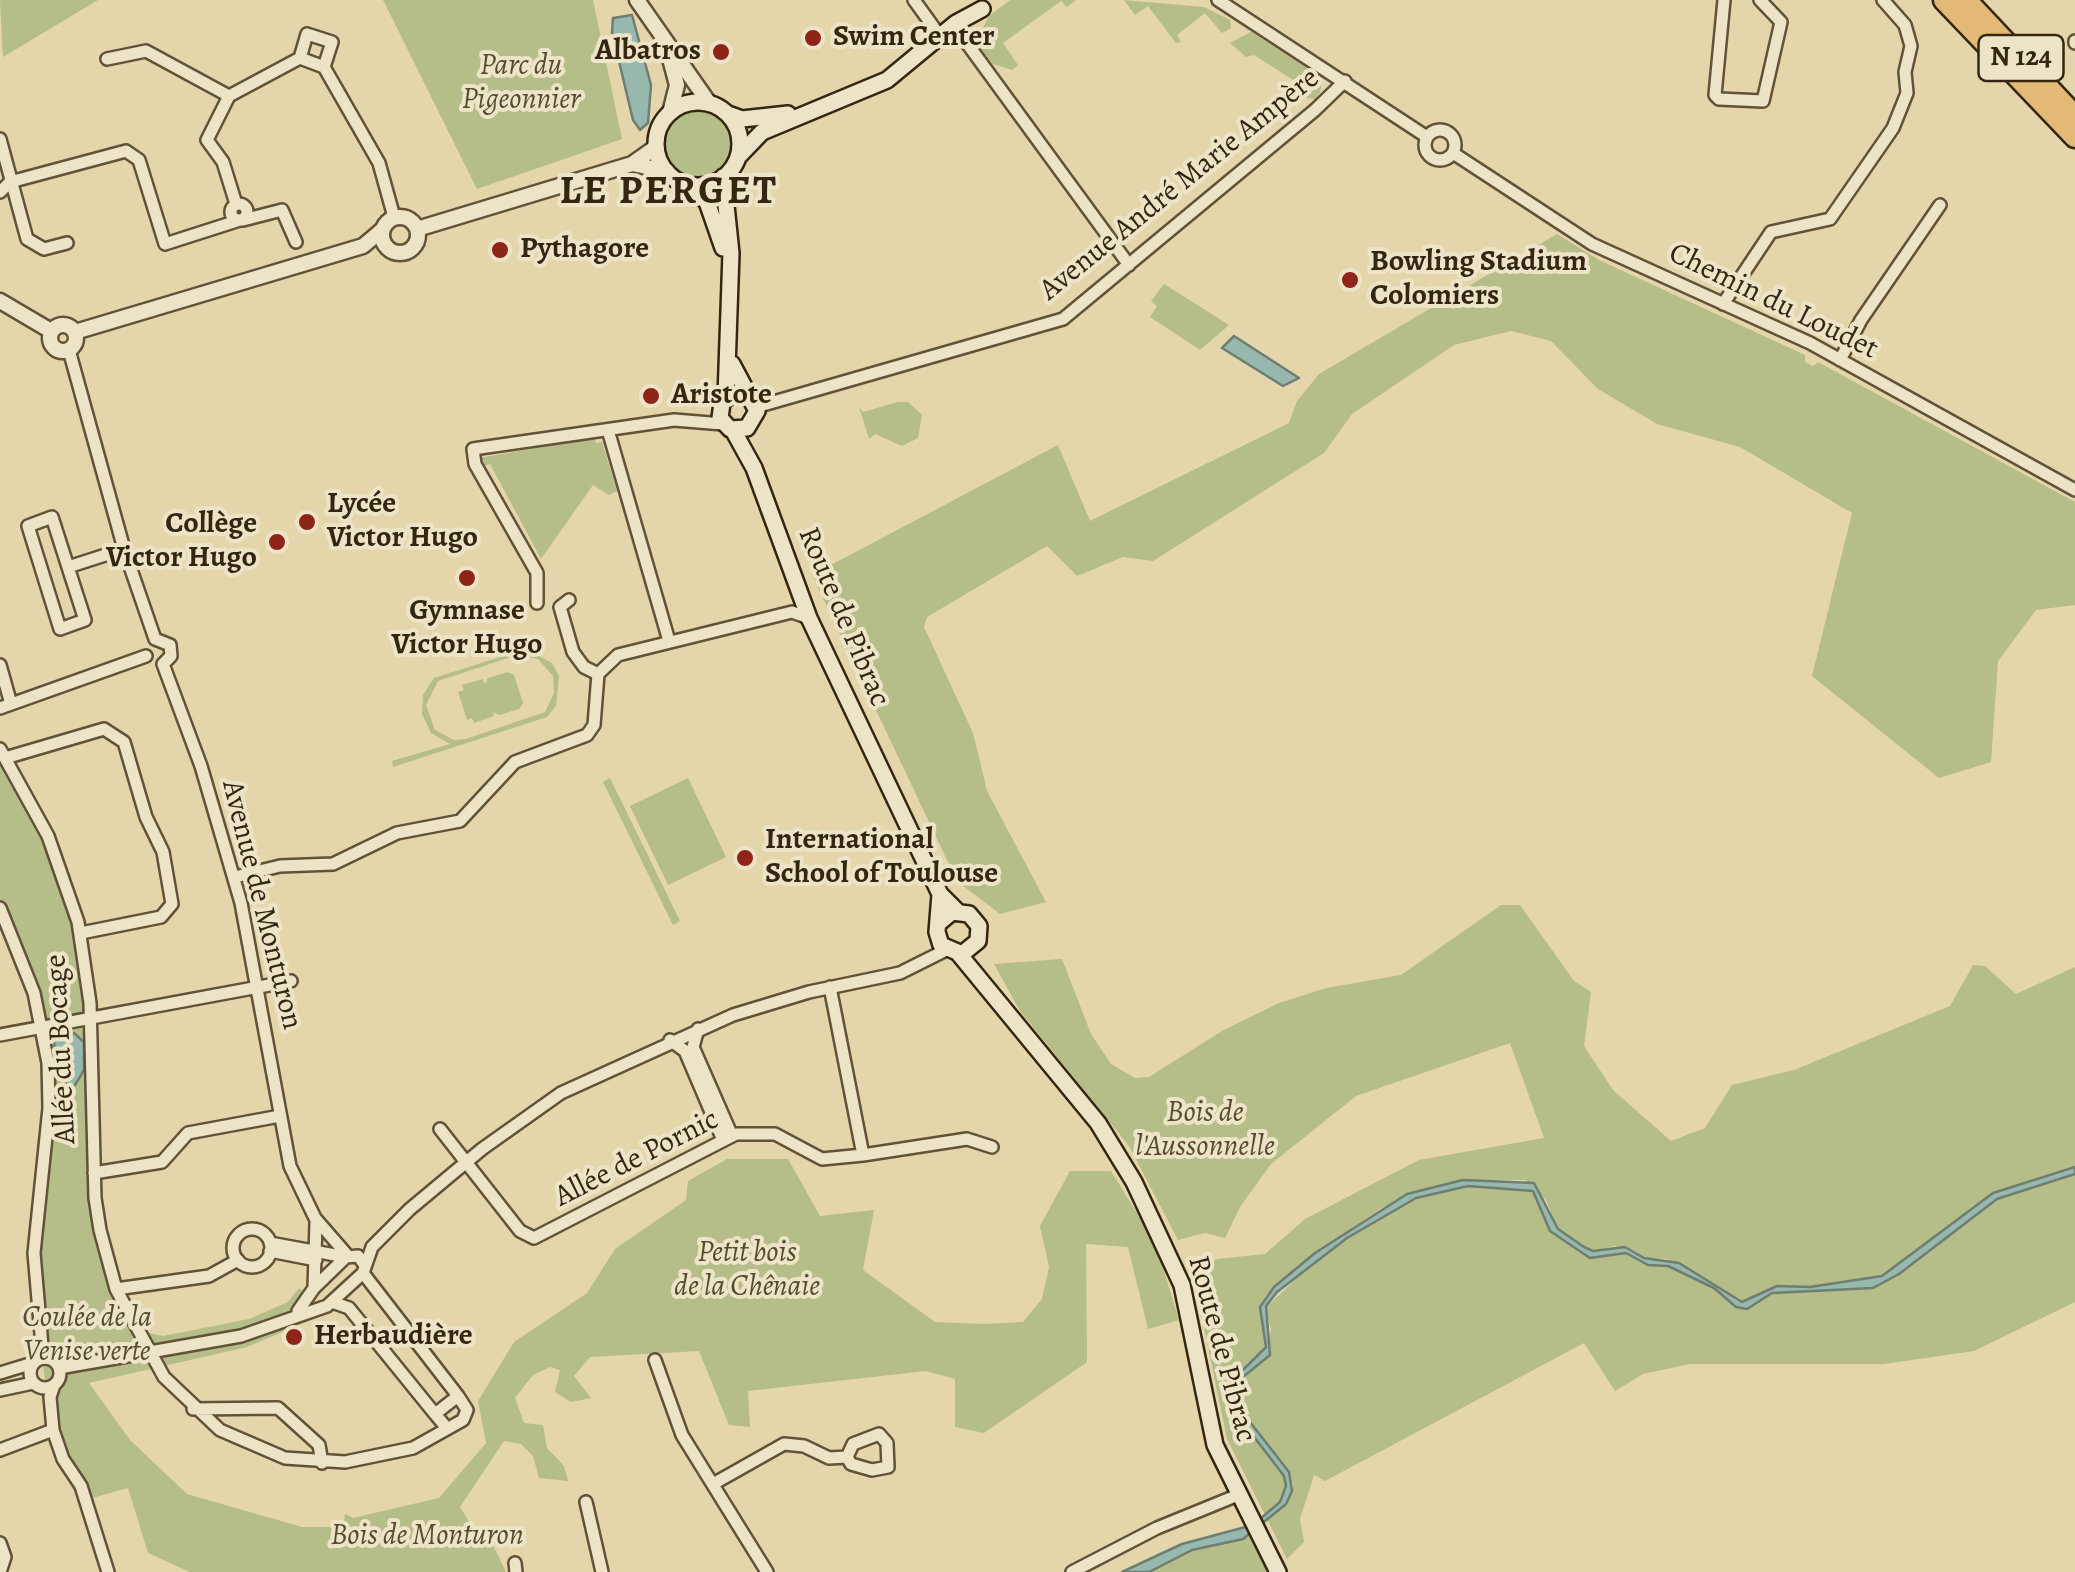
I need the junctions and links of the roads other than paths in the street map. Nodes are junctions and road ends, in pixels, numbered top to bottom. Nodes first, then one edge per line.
1 (637, 0) edge
2 (914, 0) edge
3 (1724, 0) edge
4 (1760, 0) edge
5 (1883, 0) edge
6 (1944, 0) edge
7 (1966, 0) edge
8 (1218, 1) edge
9 (988, 4) edge
10 (958, 31) junction
11 (940, 36) junction
12 (667, 44) junction
13 (300, 58) junction
14 (107, 59) dead end
15 (916, 60) junction
16 (324, 67) junction
17 (1344, 81) junction
18 (229, 96) junction
19 (708, 103) junction
20 (833, 104) junction
21 (670, 113) junction
22 (728, 114) junction
23 (2075, 116) edge
24 (1426, 137) junction
25 (2075, 137) edge
26 (0, 138) edge
27 (656, 147) junction
28 (1453, 153) junction
29 (738, 157) junction
30 (632, 164) junction
31 (667, 172) junction
32 (724, 177) junction
33 (10, 182) junction
34 (687, 184) junction
35 (0, 192) edge
36 (1940, 205) dead end
37 (394, 217) junction
38 (241, 220) junction
39 (417, 229) junction
40 (382, 230) junction
41 (296, 242) dead end
42 (67, 243) dead end
43 (363, 246) junction
44 (389, 249) junction
45 (730, 260) junction
46 (1129, 265) junction
47 (0, 301) edge
48 (1723, 304) junction
49 (51, 331) junction
50 (74, 332) junction
51 (69, 350) junction
52 (730, 360) junction
53 (1840, 360) junction
54 (751, 401) junction
55 (723, 402) junction
56 (690, 420) junction
57 (750, 426) junction
58 (728, 427) junction
59 (608, 430) junction
60 (754, 468) junction
61 (2075, 490) edge
62 (124, 549) junction
63 (68, 567) junction
64 (568, 600) dead end
65 (537, 602) dead end
66 (809, 618) junction
67 (154, 639) junction
68 (668, 641) junction
69 (146, 656) junction
70 (163, 664) junction
71 (0, 666) edge
72 (598, 674) junction
73 (6, 706) edge
74 (2, 754) edge
75 (235, 877) junction
76 (940, 894) junction
77 (0, 908) edge
78 (957, 911) junction
79 (940, 922) junction
80 (80, 933) junction
81 (975, 946) junction
82 (948, 948) junction
83 (978, 973) junction
84 (291, 981) dead end
85 (260, 986) junction
86 (830, 987) junction
87 (90, 1018) junction
88 (44, 1027) junction
89 (698, 1029) junction
90 (0, 1035) edge
91 (670, 1040) junction
92 (280, 1116) junction
93 (440, 1129) dead end
94 (727, 1138) junction
95 (992, 1148) dead end
96 (862, 1155) junction
97 (465, 1162) junction
98 (94, 1173) junction
99 (315, 1218) junction
100 (270, 1247) junction
101 (316, 1255) junction
102 (238, 1260) junction
103 (355, 1261) junction
104 (116, 1290) junction
105 (314, 1297) junction
106 (332, 1302) junction
107 (149, 1353) junction
108 (38, 1360) junction
109 (655, 1360) dead end
110 (59, 1368) junction
111 (0, 1373) edge
112 (54, 1385) junction
113 (37, 1386) junction
114 (0, 1390) edge
115 (458, 1396) junction
116 (50, 1408) junction
117 (193, 1409) junction
118 (435, 1414) junction
119 (446, 1427) junction
120 (53, 1430) junction
121 (0, 1450) edge
122 (847, 1457) dead end
123 (322, 1462) junction
124 (713, 1484) junction
125 (1238, 1495) junction
126 (586, 1502) dead end
127 (0, 1543) edge
128 (0, 1572) edge
129 (108, 1572) edge
130 (602, 1572) edge
131 (767, 1572) edge
132 (1072, 1572) edge
133 (1278, 1572) edge

1 - 12 street
2 - 11 street
3 - 4 street
5 - 48 street
6 - 25 highway, N 124
7 - 23 highway, N 124
8 - 17 street
9 - 10 main road
9 - 11 main road
10 - 15 main road
10 - 46 street
11 - 15 main road
12 - 19 street
12 - 21 street
13 - 16 street
13 - 16 street
13 - 18 street
14 - 18 street
15 - 20 main road
16 - 37 street
17 - 24 street
17 - 46 street, Avenue André Marie Ampère
18 - 38 street
19 - 21 main road
19 - 22 main road
20 - 22 main road
20 - 29 main road
21 - 27 main road
22 - 29 main road
24 - 28 street
24 - 28 street
26 - 33 street
27 - 30 street
27 - 31 main road
28 - 48 street, Chemin du Loudet
29 - 32 main road
30 - 31 street
30 - 39 street
31 - 34 main road
32 - 34 main road
32 - 45 main road
33 - 35 street
33 - 38 street
33 - 42 street
34 - 45 main road
36 - 53 street
37 - 39 street
37 - 40 street
38 - 41 street
39 - 44 street
40 - 43 street
40 - 44 street
43 - 44 street
43 - 50 street
45 - 52 main road
46 - 54 street, Avenue André Marie Ampère
47 - 49 street
48 - 53 street, Chemin du Loudet
49 - 50 street
49 - 51 street
50 - 51 street
51 - 62 street
52 - 54 main road
52 - 55 main road
53 - 61 street, Chemin du Loudet
54 - 55 main road
54 - 57 main road
55 - 56 street
55 - 58 main road, Route de Pibrac
56 - 58 street
56 - 59 street
57 - 58 main road
57 - 60 main road, Route de Pibrac
58 - 60 main road, Route de Pibrac
59 - 65 street
59 - 68 street
60 - 66 main road, Route de Pibrac
62 - 63 street
62 - 67 street
63 - 63 street
64 - 72 street
66 - 68 street
66 - 76 main road, Route de Pibrac
67 - 69 street
67 - 70 street
68 - 72 street
69 - 70 street
69 - 73 street
70 - 75 street, Avenue de Monturon
71 - 73 street
72 - 75 street
74 - 80 street, Allée du Bocage
74 - 80 street
75 - 85 street, Avenue de Monturon
76 - 78 main road, Route de Pibrac
76 - 79 main road, Route de Pibrac
77 - 88 street
78 - 79 main road
78 - 81 main road
79 - 82 main road
80 - 87 street, Allée du Bocage
81 - 82 main road
81 - 83 main road, Route de Pibrac
82 - 83 main road, Route de Pibrac
82 - 86 street
83 - 125 main road, Route de Pibrac
84 - 85 street
85 - 87 street
85 - 92 street, Avenue de Monturon
86 - 89 street
86 - 96 street
87 - 88 street
87 - 98 street, Allée du Bocage
88 - 90 street
88 - 108 street
89 - 91 street
89 - 94 street
91 - 94 street
91 - 97 street
92 - 98 street
92 - 99 street, Avenue de Monturon
93 - 97 street
94 - 96 street, Allée de Pornic
94 - 97 street, Allée de Pornic
95 - 96 street, Allée de Pornic
97 - 103 street
98 - 104 street, Allée du Bocage
99 - 101 street, Avenue de Monturon
99 - 103 street, Avenue de Monturon
100 - 101 street
100 - 102 street
100 - 102 street
101 - 103 street
101 - 105 street, Avenue de Monturon
102 - 104 street
103 - 105 street
103 - 106 street
103 - 115 street, Avenue de Monturon
104 - 107 street, Allée du Bocage
105 - 106 street
105 - 107 street
106 - 118 street
107 - 110 street
107 - 117 street, Allée du Bocage
108 - 110 street
108 - 111 street
108 - 113 street
109 - 124 street
110 - 112 street
112 - 113 street
112 - 116 street
113 - 114 street
113 - 116 street
115 - 118 street
115 - 119 street
116 - 120 street
117 - 123 street, Allée du Bocage
117 - 123 street
118 - 119 street
119 - 123 street, Allée du Bocage
120 - 121 street
120 - 129 street
122 - 124 street
124 - 131 street
125 - 132 street
125 - 133 main road, Route de Pibrac
126 - 130 street
127 - 128 street

